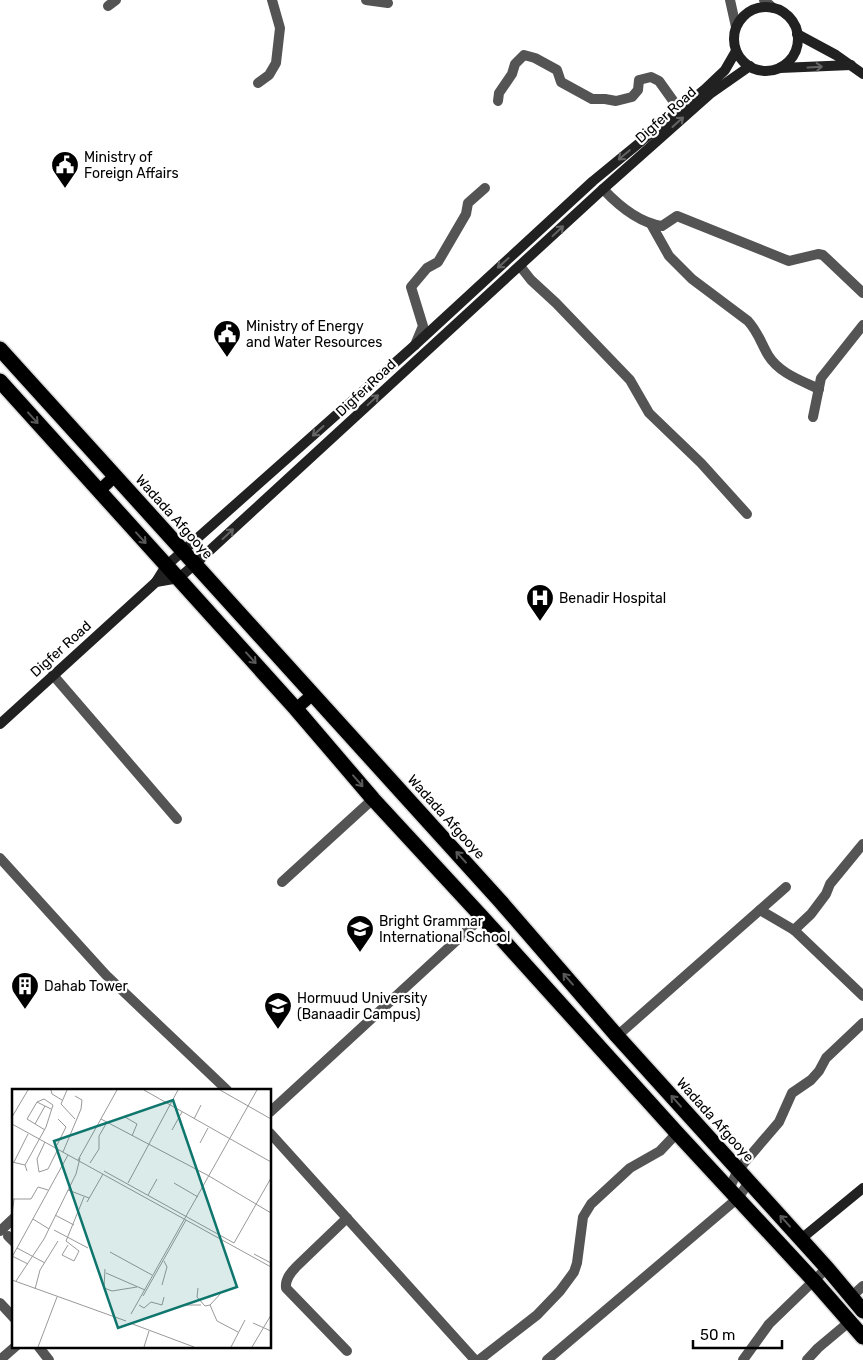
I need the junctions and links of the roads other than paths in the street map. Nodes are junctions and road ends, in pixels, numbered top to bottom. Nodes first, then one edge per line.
1 (272, 0) edge
2 (366, 0) edge
3 (730, 0) edge
4 (764, 0) edge
5 (388, 3) dead end
6 (773, 8) junction
7 (736, 27) junction
8 (797, 34) junction
9 (736, 51) junction
10 (851, 65) junction
11 (750, 66) junction
12 (779, 68) junction
13 (863, 74) edge
14 (258, 83) dead end
15 (498, 101) dead end
16 (679, 109) junction
17 (485, 188) dead end
18 (603, 189) junction
19 (651, 224) junction
20 (520, 266) junction
21 (863, 293) edge
22 (863, 325) edge
23 (415, 345) junction
24 (0, 349) edge
25 (0, 381) edge
26 (819, 389) junction
27 (813, 417) dead end
28 (115, 476) junction
29 (99, 491) junction
30 (747, 514) dead end
31 (183, 551) junction
32 (195, 564) junction
33 (166, 566) junction
34 (179, 578) junction
35 (156, 582) junction
36 (53, 675) junction
37 (313, 694) junction
38 (296, 709) junction
39 (0, 724) edge
40 (373, 799) junction
41 (177, 819) dead end
42 (863, 844) edge
43 (0, 858) edge
44 (282, 882) dead end
45 (786, 886) dead end
46 (760, 910) junction
47 (482, 917) junction
48 (794, 930) junction
49 (863, 996) edge
50 (863, 1023) edge
51 (618, 1036) junction
52 (226, 1089) edge
53 (271, 1111) edge
54 (677, 1133) junction
55 (271, 1134) edge
56 (738, 1170) junction
57 (749, 1182) junction
58 (863, 1188) edge
59 (734, 1194) junction
60 (347, 1218) junction
61 (12, 1223) edge
62 (7, 1236) edge
63 (801, 1240) junction
64 (827, 1268) junction
65 (814, 1281) junction
66 (863, 1286) edge
67 (851, 1297) junction
68 (0, 1303) edge
69 (863, 1310) edge
70 (12, 1316) edge
71 (849, 1322) junction
72 (863, 1337) edge
73 (14, 1348) edge
74 (40, 1348) edge
75 (347, 1351) dead end
76 (0, 1360) edge
77 (49, 1360) edge
78 (477, 1360) edge
79 (548, 1360) edge
80 (743, 1360) edge
81 (807, 1360) edge

1 - 14 street
2 - 5 street
3 - 7 street
4 - 6 street
6 - 7 street
6 - 8 street
7 - 9 street
8 - 10 street
8 - 12 street
9 - 11 street
9 - 16 street, Digfer Road
12 -> 10 street
10 - 13 street
11 - 12 street
18 -> 11 street, Digfer Road
15 - 16 street
16 -> 23 street, Digfer Road
17 - 23 street
18 - 19 street
20 -> 18 street, Digfer Road
19 - 21 street
19 - 26 street
20 - 30 street
32 -> 20 street, Digfer Road
22 - 26 street
23 -> 31 street, Digfer Road
24 - 28 highway, Wadada Afgooye
25 -> 29 highway
26 - 27 street
28 - 29 main road
28 - 31 highway, Wadada Afgooye
29 -> 33 highway
31 - 32 highway, Wadada Afgooye
31 - 33 street, Digfer Road
32 - 34 street, Digfer Road
32 - 37 highway, Wadada Afgooye
33 - 34 highway
33 - 35 street, Digfer Road
34 - 35 street
34 -> 38 highway
35 - 36 street, Digfer Road
36 - 39 street, Digfer Road
36 - 41 street
37 - 38 main road
51 -> 37 highway, Wadada Afgooye
38 -> 40 highway
40 - 44 street
40 - 47 highway
42 - 48 street
43 - 52 street
45 - 46 street
46 - 48 street
46 - 51 street
47 - 53 street
47 - 54 highway
48 - 49 street
50 - 56 street
56 -> 51 highway, Wadada Afgooye
54 - 59 highway
54 - 78 street
55 - 60 street
56 - 57 highway, Wadada Afgooye
56 - 59 street
57 - 59 street
63 -> 57 highway, Wadada Afgooye
58 - 63 street
59 - 65 highway
59 - 79 street
60 - 75 street
60 - 78 street
61 - 62 street
63 - 64 highway, Wadada Afgooye
64 - 65 street
64 - 67 highway, Wadada Afgooye
65 - 71 highway
65 - 80 street
66 - 67 street
67 - 69 highway, Wadada Afgooye
68 - 70 street
71 - 72 highway
71 - 81 street
73 - 76 street
74 - 77 street

